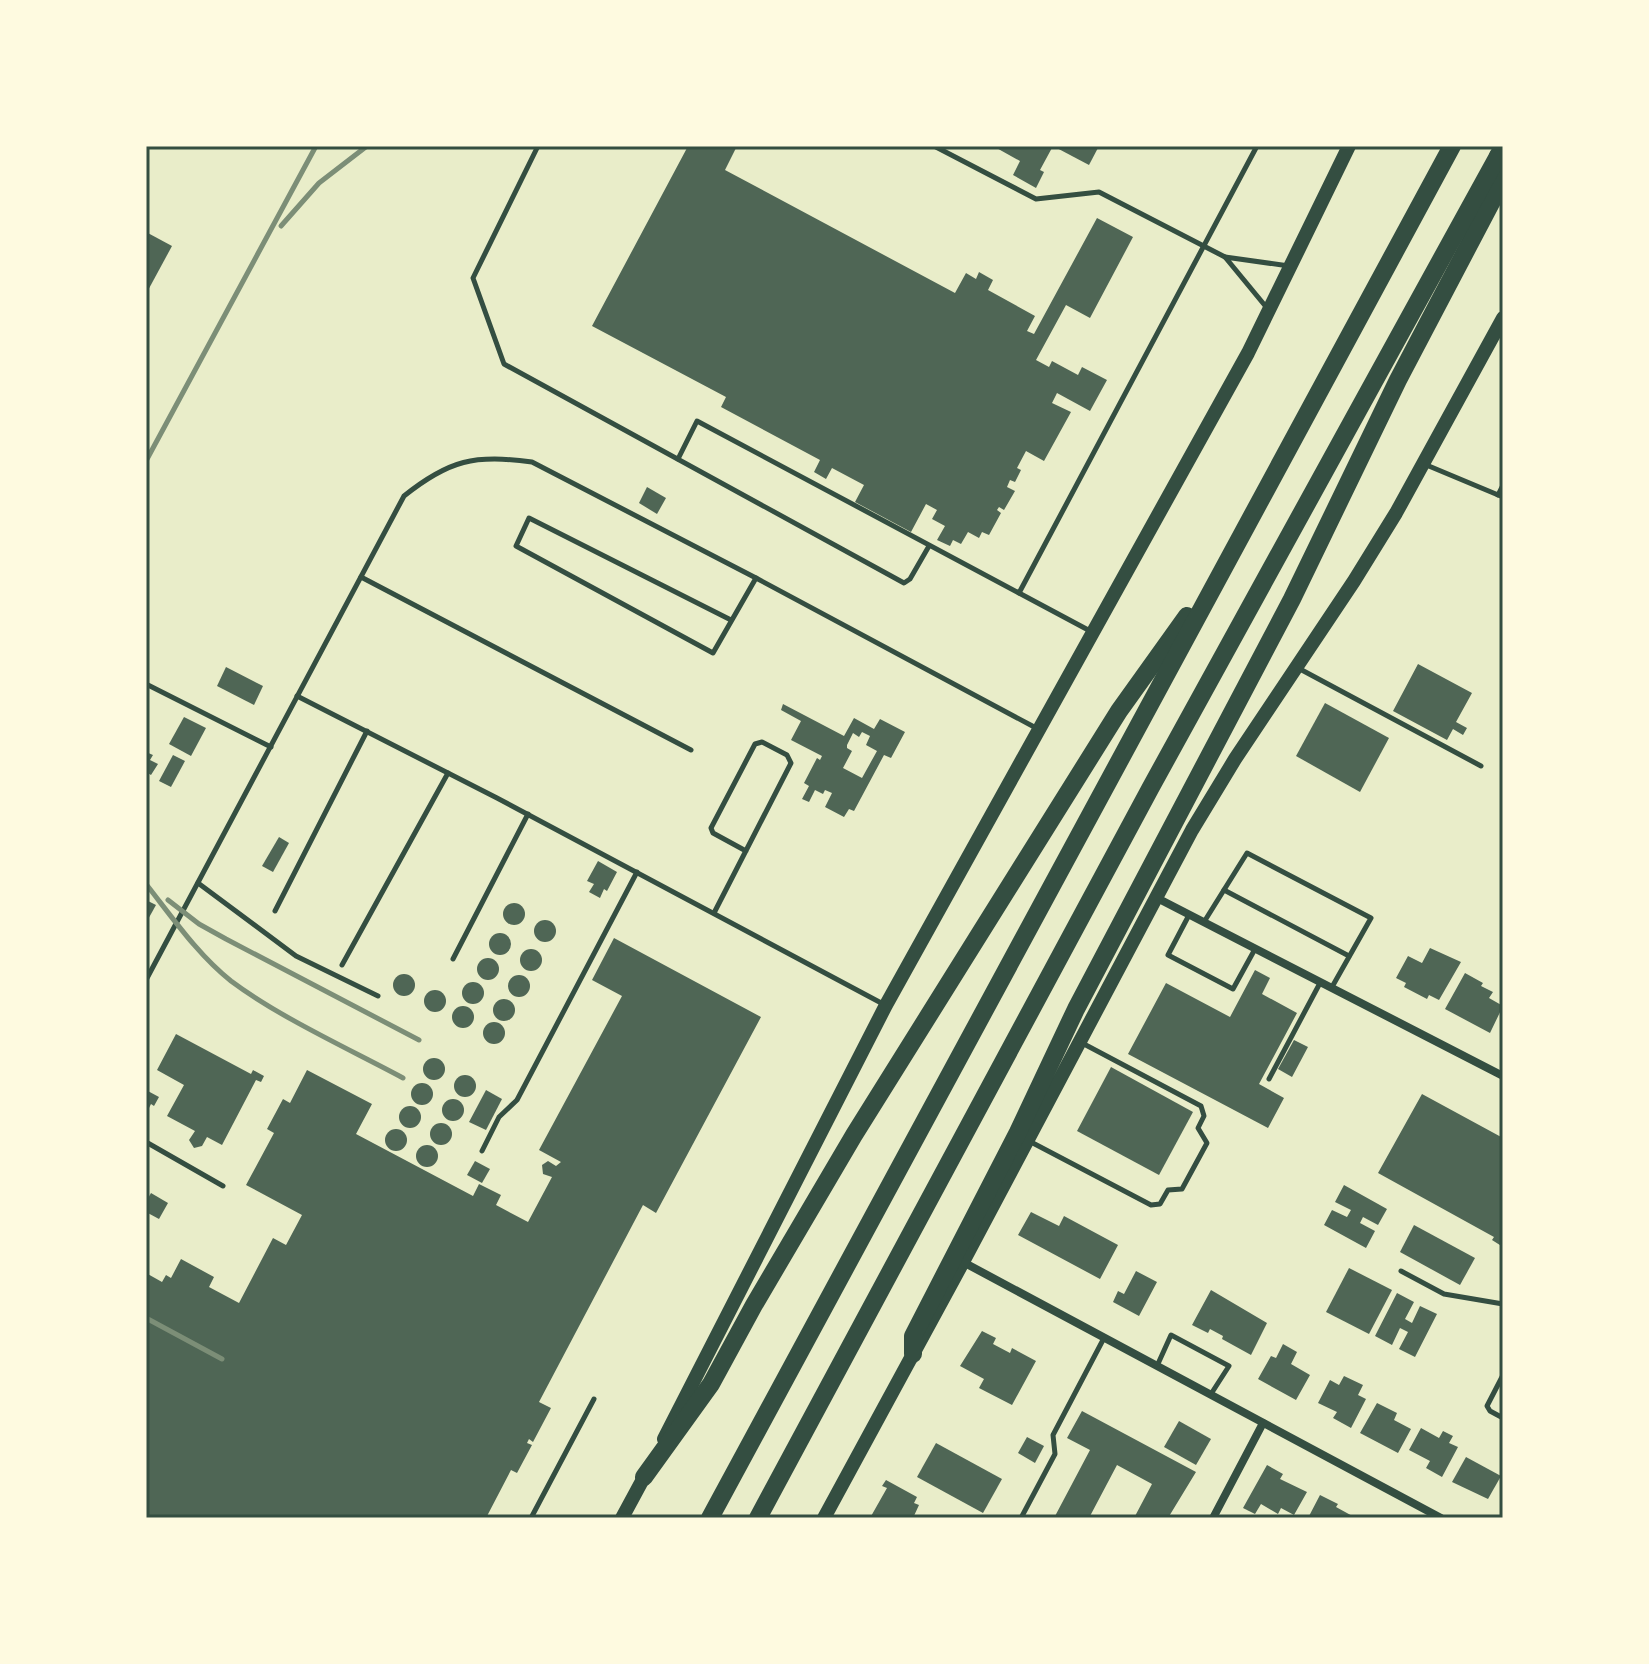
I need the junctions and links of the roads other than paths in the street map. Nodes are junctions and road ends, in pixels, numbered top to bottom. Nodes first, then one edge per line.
1 (538, 146) edge
2 (934, 146) edge
3 (1257, 146) edge
4 (1349, 146) edge
5 (1452, 146) edge
6 (1500, 152) edge
7 (1203, 246) junction
8 (1225, 257) junction
9 (1290, 266) junction
10 (1269, 310) junction
11 (1503, 318) edge
12 (678, 459) junction
13 (1423, 463) junction
14 (1503, 485) edge
15 (1501, 496) edge
16 (929, 546) junction
17 (1222, 569) junction
18 (361, 577) junction
19 (756, 578) junction
20 (1019, 593) junction
21 (731, 620) junction
22 (1093, 633) junction
23 (1297, 667) junction
24 (146, 684) edge
25 (297, 696) junction
26 (1039, 729) junction
27 (367, 731) junction
28 (271, 747) junction
29 (691, 750) dead end
30 (1481, 766) dead end
31 (448, 773) junction
32 (528, 814) junction
33 (746, 851) junction
34 (637, 872) junction
35 (198, 883) junction
36 (1224, 890) junction
37 (1157, 898) junction
38 (275, 911) dead end
39 (714, 913) junction
40 (1189, 914) junction
41 (1204, 922) junction
42 (1255, 949) junction
43 (1349, 956) junction
44 (453, 959) dead end
45 (342, 965) dead end
46 (146, 980) edge
47 (1320, 982) junction
48 (1331, 988) junction
49 (378, 996) dead end
50 (886, 1005) junction
51 (1080, 1042) junction
52 (1503, 1076) edge
53 (1269, 1079) dead end
54 (1028, 1140) junction
55 (146, 1142) edge
56 (482, 1151) dead end
57 (223, 1186) dead end
58 (963, 1262) junction
59 (1401, 1271) dead end
60 (1503, 1304) edge
61 (1104, 1338) junction
62 (913, 1354) junction
63 (1157, 1366) junction
64 (1503, 1375) edge
65 (1211, 1395) junction
66 (594, 1399) dead end
67 (1503, 1418) edge
68 (1263, 1423) junction
69 (644, 1477) junction
70 (531, 1518) edge
71 (622, 1518) edge
72 (710, 1518) edge
73 (758, 1518) edge
74 (824, 1518) edge
75 (1021, 1518) edge
76 (1213, 1518) edge
77 (1441, 1518) edge

1 - 12 lane
2 - 7 lane
3 - 7 lane
4 - 9 main road
5 - 17 highway
6 - 62 highway
6 - 73 highway
7 - 8 lane
7 - 20 lane
8 - 9 lane
8 - 10 lane
9 - 10 main road
10 - 22 main road
11 - 13 main road
12 - 16 lane
12 - 16 lane
13 - 15 lane
13 - 23 main road
14 - 15 lane
16 - 20 lane
17 - 69 highway
17 - 72 highway
18 - 19 lane
18 - 25 lane
18 - 29 lane
19 - 21 lane
19 - 26 lane
20 - 22 lane
21 - 21 lane
22 - 26 main road
23 - 30 lane
23 - 37 main road
24 - 28 lane
25 - 27 lane
25 - 28 lane
26 - 50 main road
27 - 31 lane
27 - 38 lane
28 - 35 lane
31 - 32 lane
31 - 45 lane
32 - 34 lane
32 - 44 lane
33 - 33 lane
33 - 39 lane
34 - 39 lane
34 - 56 lane
35 - 46 lane
35 - 49 lane
36 - 41 lane
36 - 43 lane
36 - 43 lane
37 - 40 street
37 - 51 main road
39 - 50 lane
40 - 41 street
40 - 42 lane
41 - 42 street
42 - 47 street
43 - 48 lane
47 - 48 street
47 - 53 lane
48 - 52 street
50 - 69 main road
51 - 54 main road
51 - 54 lane
54 - 58 main road
55 - 57 lane
58 - 61 street
58 - 62 main road
59 - 60 lane
61 - 63 street
61 - 75 lane
62 - 74 main road
63 - 65 street
63 - 65 lane
64 - 67 lane
65 - 68 street
66 - 70 lane
68 - 76 street
68 - 77 street
69 - 71 main road

